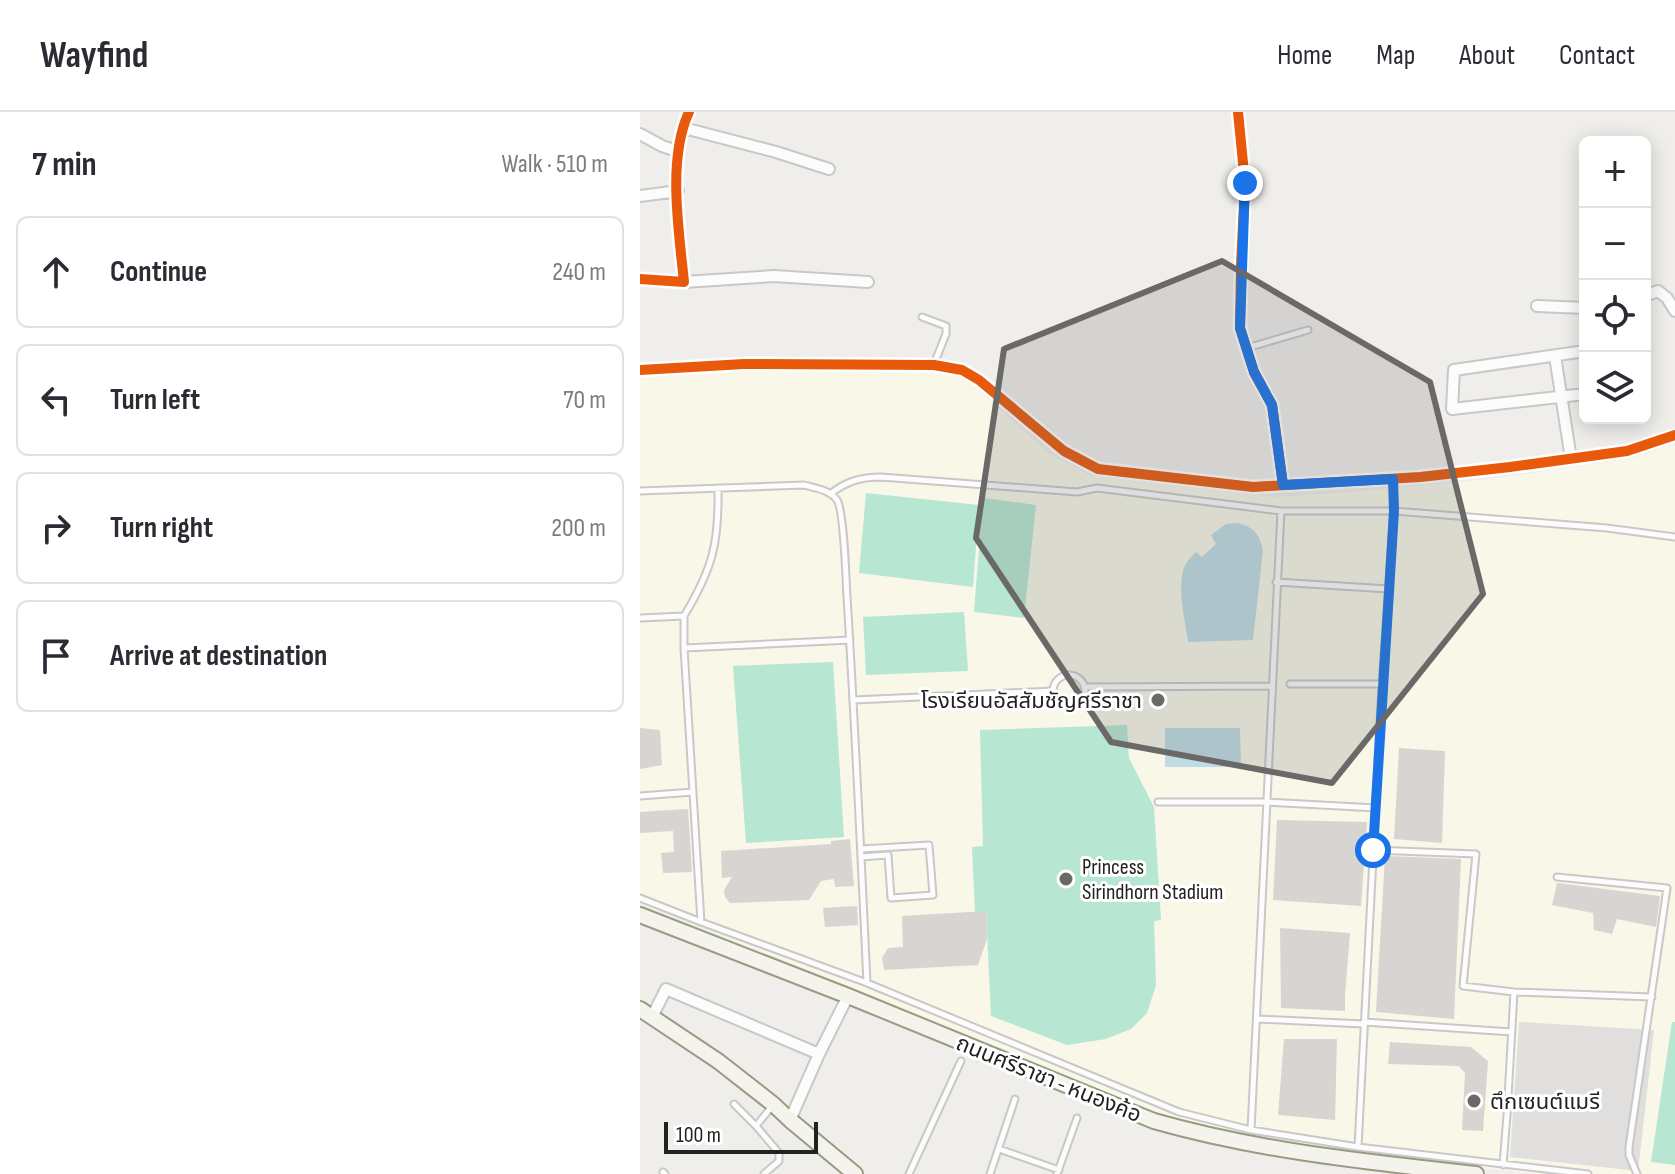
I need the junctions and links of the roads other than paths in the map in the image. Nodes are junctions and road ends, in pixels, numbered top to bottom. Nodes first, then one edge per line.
1 (689, 112) edge
2 (1238, 112) edge
3 (684, 128) junction
4 (640, 134) edge
5 (677, 151) junction
6 (829, 169) dead end
7 (678, 191) junction
8 (640, 196) edge
9 (640, 279) edge
10 (684, 282) junction
11 (868, 282) dead end
12 (1651, 294) edge
13 (1537, 306) dead end
14 (1579, 308) edge
15 (1675, 311) edge
16 (922, 317) dead end
17 (1308, 330) dead end
18 (1247, 349) junction
19 (1579, 352) edge
20 (1555, 356) junction
21 (934, 365) junction
22 (640, 370) edge
23 (1579, 395) edge
24 (1562, 397) junction
25 (1675, 435) edge
26 (1571, 459) junction
27 (1393, 479) junction
28 (1283, 485) junction
29 (718, 488) junction
30 (640, 491) edge
31 (830, 494) junction
32 (1281, 511) junction
33 (1394, 511) junction
34 (1675, 537) edge
35 (1276, 582) junction
36 (1389, 589) junction
37 (684, 616) junction
38 (640, 618) edge
39 (850, 640) junction
40 (684, 648) junction
41 (1290, 684) dead end
42 (1382, 684) junction
43 (1271, 686) junction
44 (1084, 687) junction
45 (1053, 691) junction
46 (854, 700) junction
47 (693, 792) junction
48 (640, 796) edge
49 (1158, 802) dead end
50 (1266, 802) junction
51 (1376, 808) junction
52 (861, 849) junction
53 (1373, 850) junction
54 (861, 857) junction
55 (1557, 877) dead end
56 (640, 898) edge
57 (640, 915) edge
58 (701, 922) junction
59 (867, 983) junction
60 (1514, 992) junction
61 (848, 996) junction
62 (1652, 997) junction
63 (646, 1013) edge
64 (1258, 1019) junction
65 (1364, 1023) junction
66 (1512, 1032) junction
67 (819, 1054) junction
68 (961, 1061) dead end
69 (1015, 1099) dead end
70 (734, 1104) dead end
71 (773, 1104) junction
72 (1077, 1118) dead end
73 (790, 1120) junction
74 (756, 1126) junction
75 (1251, 1130) junction
76 (1358, 1147) junction
77 (999, 1149) junction
78 (1503, 1165) junction
79 (1415, 1171) edge
80 (1058, 1172) edge
81 (764, 1174) edge
82 (855, 1174) edge
83 (909, 1174) edge
84 (990, 1174) edge
85 (1476, 1174) edge
86 (1588, 1174) edge
87 (1637, 1174) edge

1 - 3 street
2 - 18 street
3 - 5 street
3 - 6 street
4 - 5 street
5 - 7 street
7 - 8 street
7 - 10 street
9 - 10 street
10 - 11 street
12 - 15 street
13 - 14 street
16 - 21 lane
17 - 18 lane
18 - 28 street
19 - 20 street
20 - 24 street
20 - 24 street
21 - 22 street
21 - 28 street
23 - 24 street
24 - 26 street
25 - 26 street
26 - 27 street
27 - 28 street
27 - 33 lane
29 - 30 lane
29 - 31 lane
29 - 37 lane
31 - 32 lane
31 - 39 lane
32 - 33 lane
32 - 35 lane
33 - 34 lane
33 - 36 lane
35 - 36 lane
35 - 43 lane
36 - 42 lane
37 - 38 lane
37 - 40 lane
39 - 40 lane
39 - 46 lane
40 - 47 lane
41 - 42 lane
42 - 51 lane
43 - 44 lane
43 - 50 lane
44 - 45 lane
44 - 45 lane
45 - 46 lane
46 - 52 lane
47 - 48 lane
47 - 58 lane
49 - 50 lane
50 - 51 lane
50 - 64 lane
51 - 53 lane
52 - 54 lane
52 - 54 lane
53 - 60 lane
53 - 65 lane
54 - 59 lane
55 - 62 lane
56 - 58 lane
57 - 61 main road, ถนนศรีราชา - หนองค้อ
58 - 59 lane
59 - 75 lane
60 - 62 lane
60 - 66 lane
61 - 67 street
61 - 79 main road, ถนนศรีราชา - หนองค้อ
62 - 87 lane
63 - 67 street
63 - 71 main road
64 - 65 lane
64 - 75 lane
65 - 66 lane
65 - 76 lane
66 - 78 lane
67 - 73 street
68 - 83 lane
69 - 77 lane
70 - 74 lane
71 - 73 main road
71 - 74 lane
72 - 80 lane
73 - 82 main road
74 - 81 lane
75 - 76 lane
76 - 78 lane
77 - 80 lane
77 - 84 lane
78 - 86 lane
79 - 85 main road, ถนนศรีราชา - หนองค้อ

